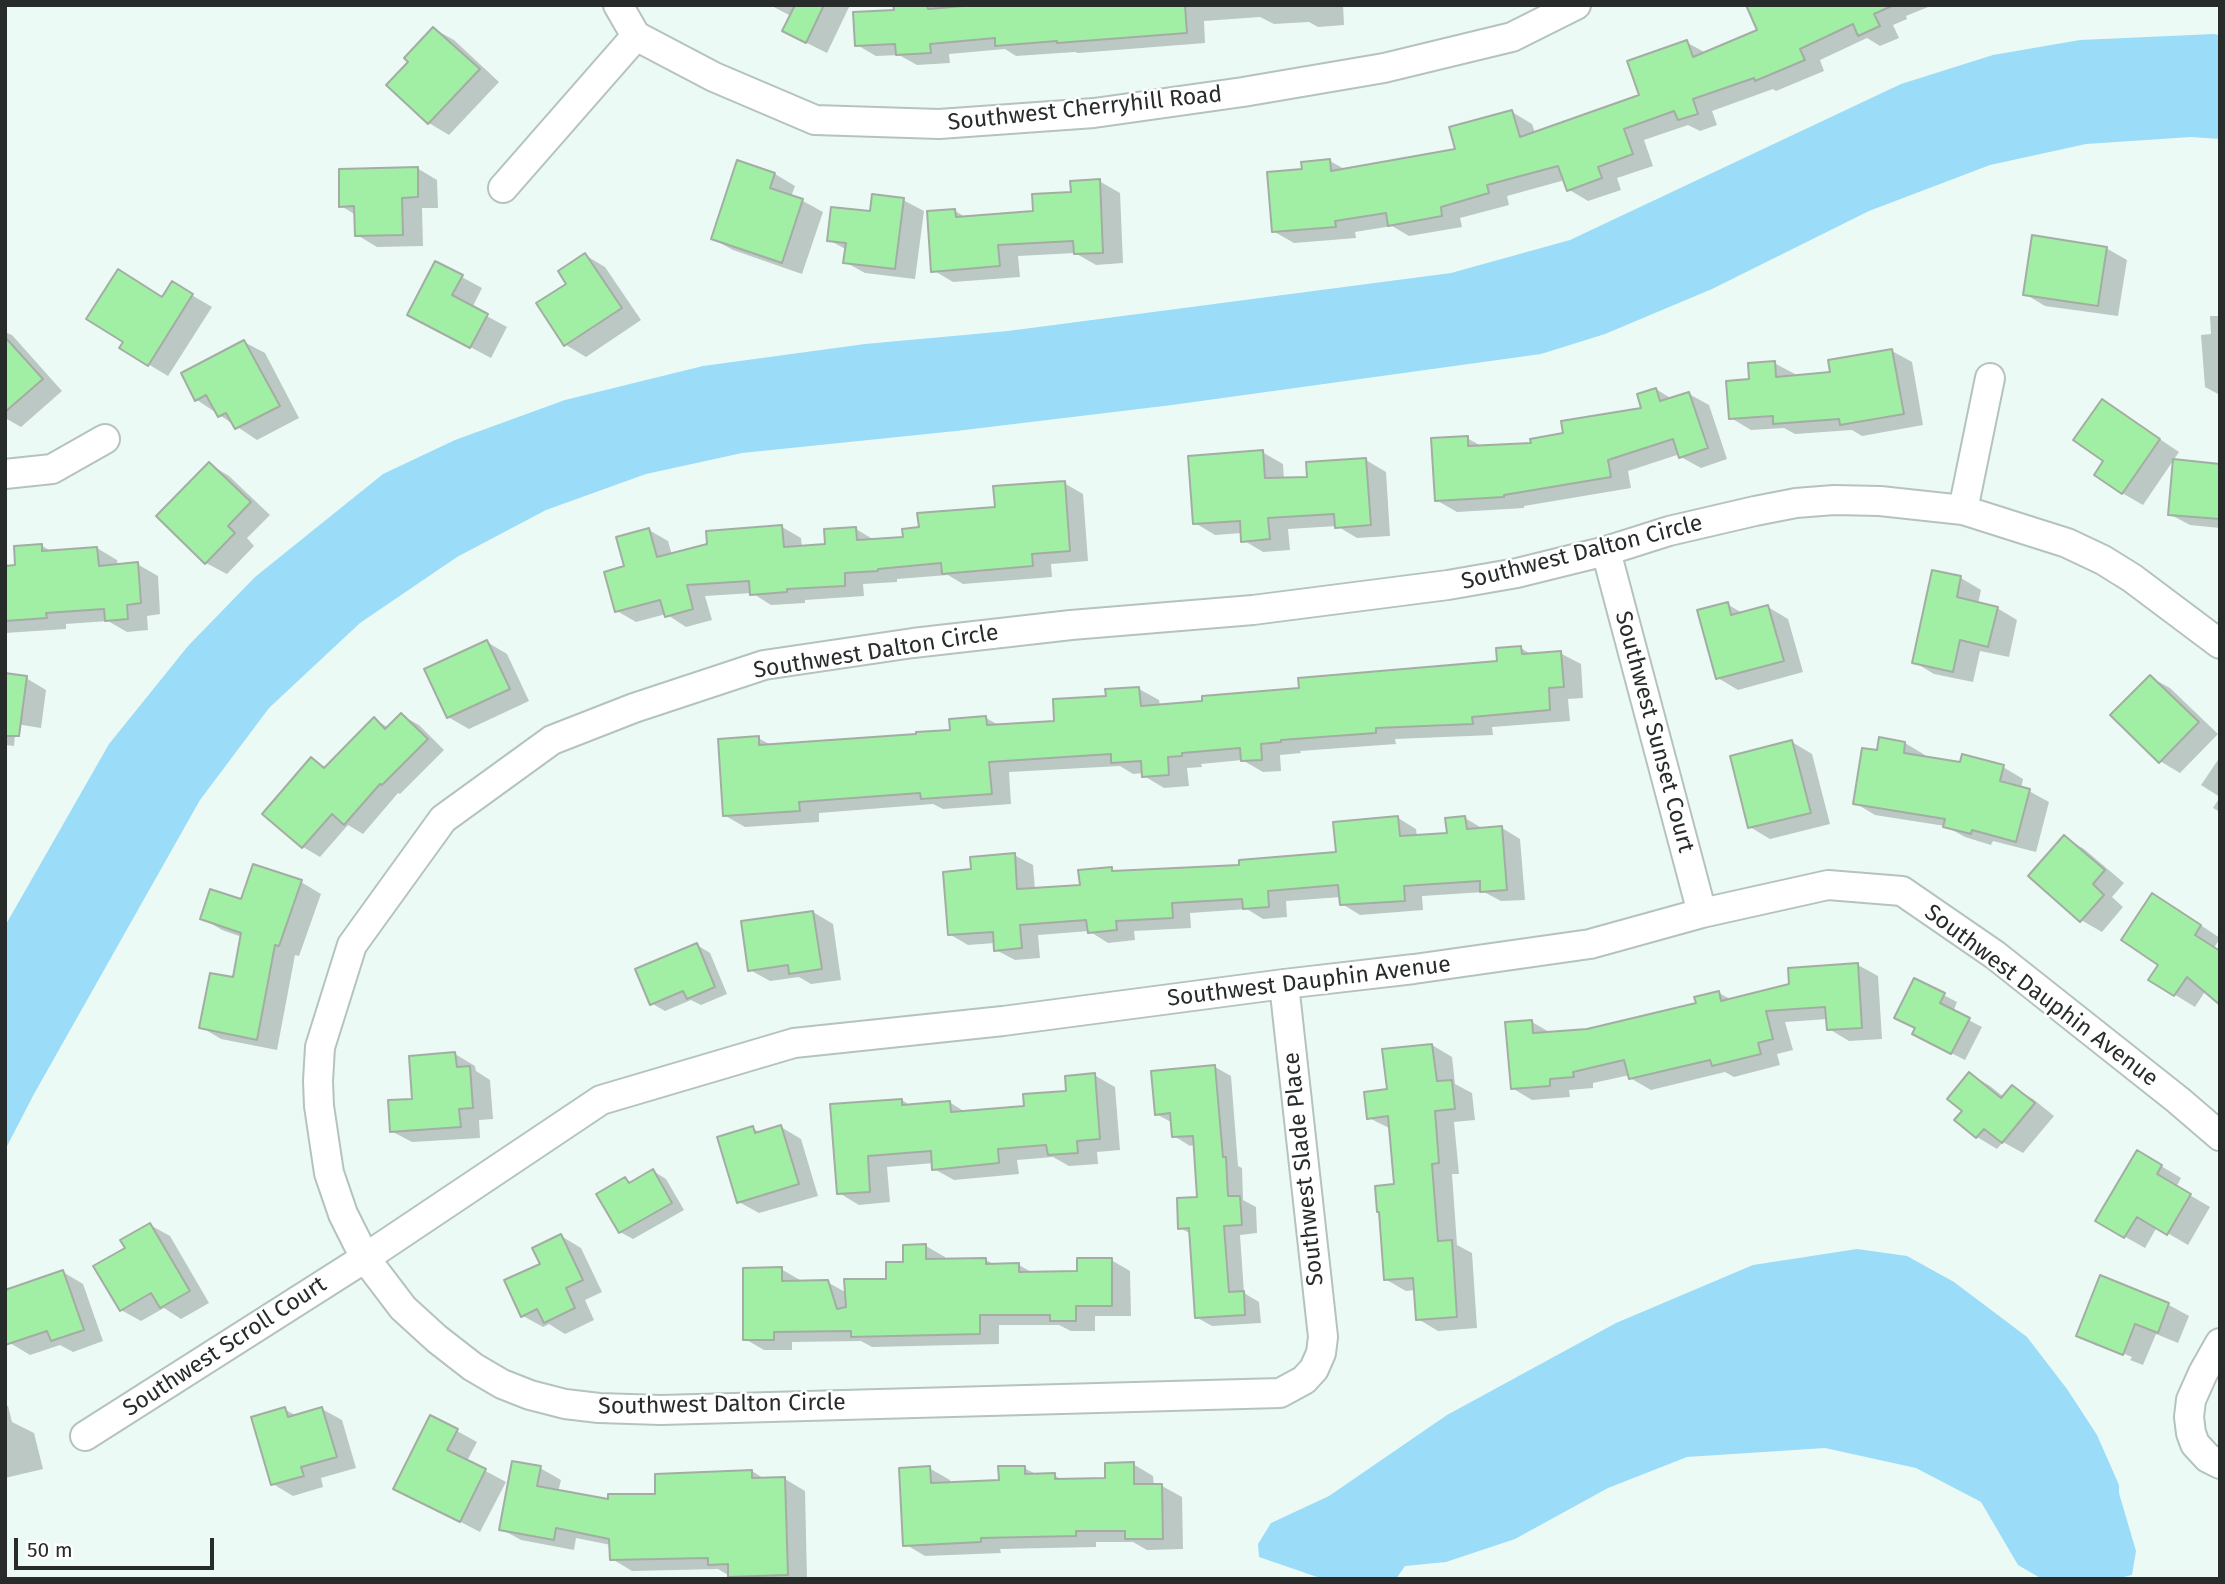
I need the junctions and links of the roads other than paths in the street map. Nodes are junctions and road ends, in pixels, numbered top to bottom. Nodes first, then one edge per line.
1 (618, 5) edge
2 (1576, 5) edge
3 (636, 36) junction
4 (503, 188) dead end
5 (1990, 378) dead end
6 (105, 439) dead end
7 (5, 474) edge
8 (1963, 510) junction
9 (1606, 551) junction
10 (2220, 644) edge
11 (1702, 913) junction
12 (1284, 984) junction
13 (2220, 1136) edge
14 (365, 1258) junction
15 (2220, 1343) edge
16 (1321, 1353) joint
17 (85, 1436) dead end
18 (2220, 1464) edge

1 - 3 street
2 - 3 street, Southwest Cherryhill Road
3 - 4 street
5 - 8 street
6 - 7 street
8 - 9 street, Southwest Dalton Circle
8 - 10 street, Southwest Dalton Circle
9 - 11 street, Southwest Sunset Court
9 - 14 street, Southwest Dalton Circle
11 - 12 street, Southwest Dauphin Avenue
11 - 13 street, Southwest Dauphin Avenue
12 - 14 street, Southwest Dauphin Avenue
12 - 16 street, Southwest Slade Place
14 - 16 street, Southwest Dalton Circle
14 - 17 street, Southwest Scroll Court
15 - 18 street

